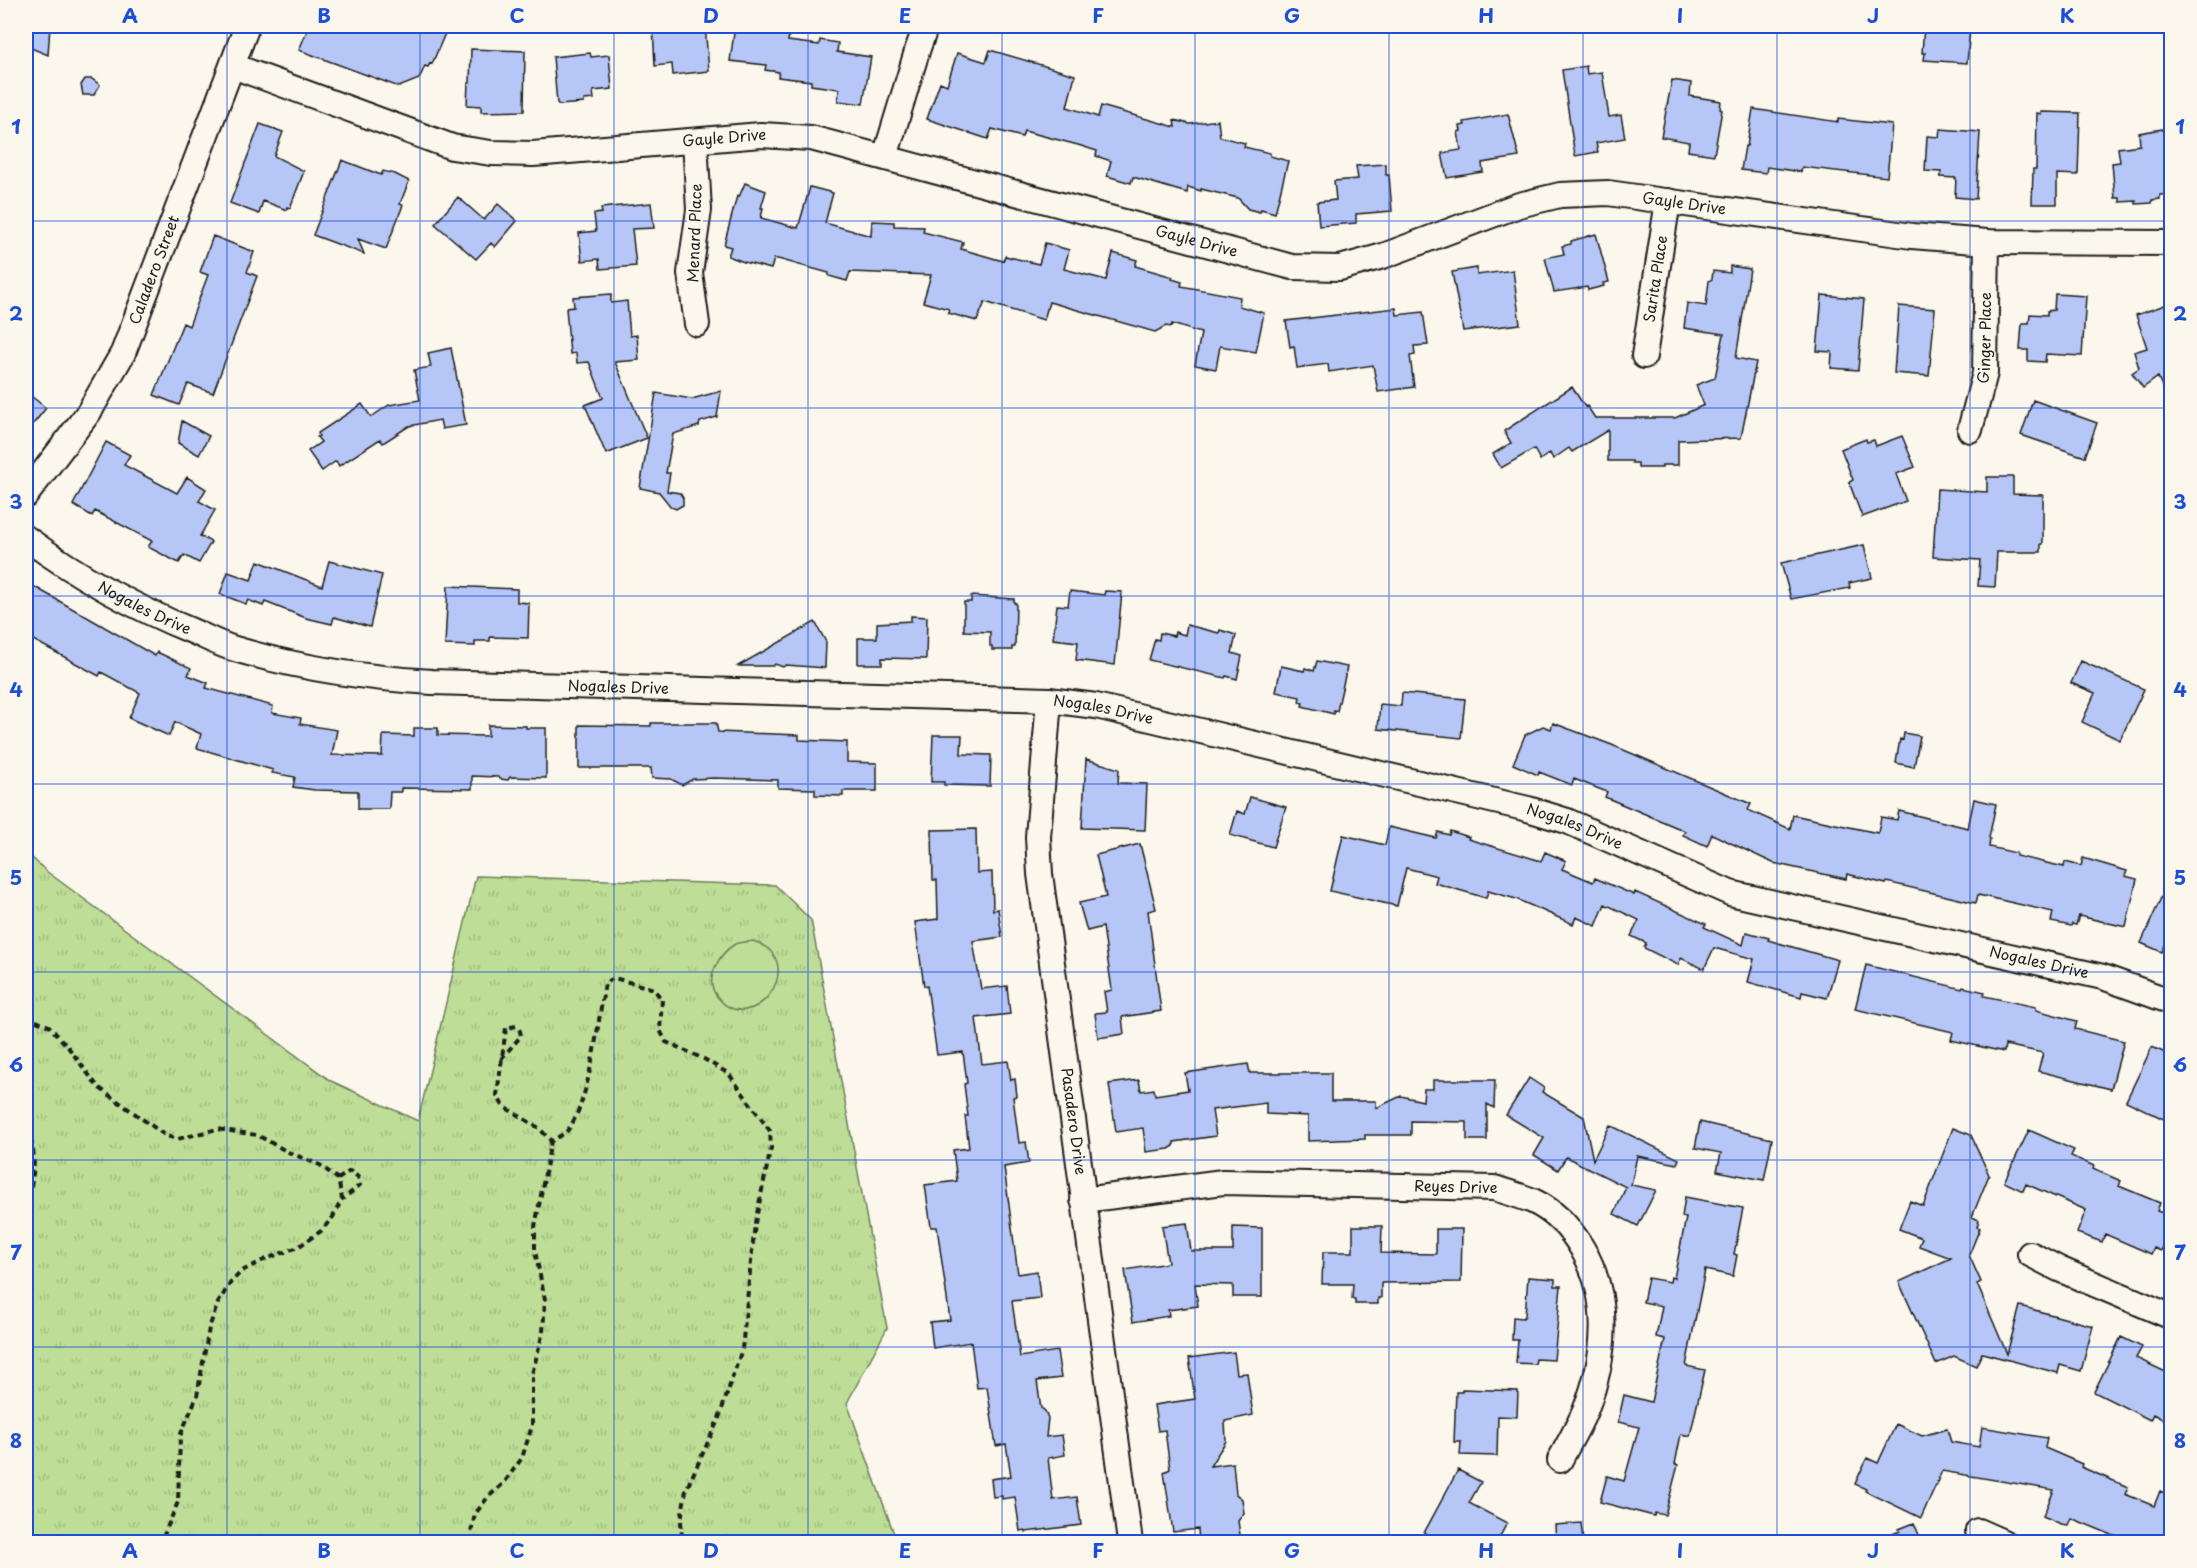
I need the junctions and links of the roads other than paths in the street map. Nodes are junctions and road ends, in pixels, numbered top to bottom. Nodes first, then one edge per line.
1 (247, 26) edge
2 (926, 26) edge
3 (233, 66) junction
4 (695, 141) junction
5 (885, 157) junction
6 (1668, 201) junction
7 (1987, 242) junction
8 (2172, 243) edge
9 (696, 324) dead end
10 (1644, 356) dead end
11 (1970, 430) dead end
12 (26, 495) edge
13 (26, 538) edge
14 (1049, 700) junction
15 (2172, 1002) edge
16 (1083, 1200) junction
17 (2030, 1254) dead end
18 (2172, 1317) edge
19 (1560, 1460) dead end
20 (1978, 1531) dead end
21 (1130, 1542) edge
22 (2003, 1542) edge

1 - 3 street, Caladero Street
2 - 5 street
3 - 4 street, Gayle Drive
3 - 12 street, Caladero Street
4 - 5 street, Gayle Drive
4 - 9 street, Menard Place
5 - 6 street, Gayle Drive
6 - 7 street, Gayle Drive
6 - 10 street, Sarita Place
7 - 8 street, Gayle Drive
7 - 11 street, Ginger Place
13 - 14 street, Nogales Drive
14 - 15 street, Nogales Drive
14 - 16 street, Pasadero Drive
16 - 19 street, Reyes Drive
16 - 21 street, Pasadero Drive
17 - 18 street
20 - 22 street

